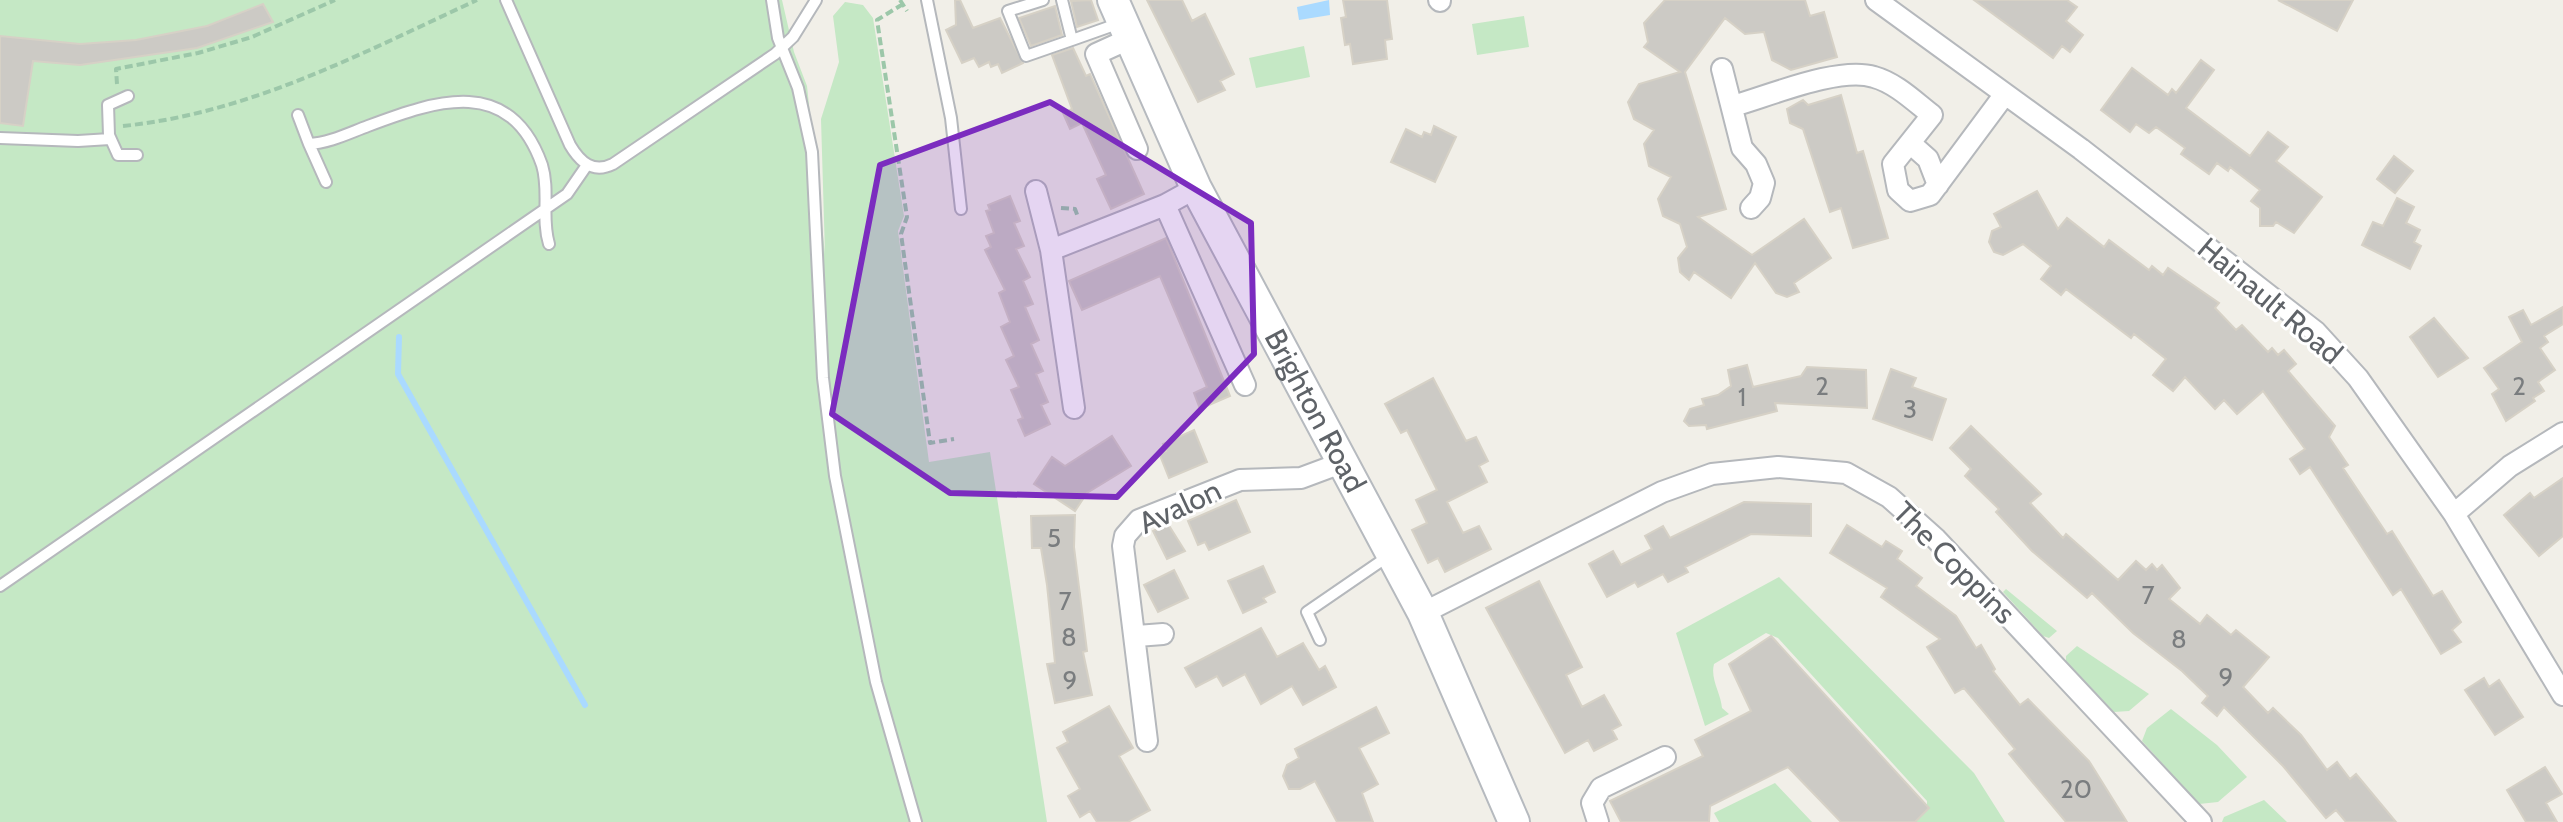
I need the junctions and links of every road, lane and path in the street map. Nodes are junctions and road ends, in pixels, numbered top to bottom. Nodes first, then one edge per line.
1 (335, 0) edge
2 (477, 0) edge
3 (506, 0) edge
4 (772, 0) edge
5 (816, 0) edge
6 (927, 0) edge
7 (1043, 0) edge
8 (1062, 0) edge
9 (1876, 0) edge
10 (901, 2) edge
11 (907, 11) dead end
12 (1122, 21) edge
13 (1072, 40) junction
14 (782, 48) junction
15 (1722, 69) dead end
16 (2005, 94) junction
17 (123, 97) junction
18 (1733, 106) junction
19 (298, 115) dead end
20 (0, 138) edge
21 (110, 139) junction
22 (1910, 143) junction
23 (309, 144) junction
24 (1137, 149) dead end
25 (137, 155) dead end
26 (587, 165) junction
27 (326, 182) dead end
28 (1938, 185) junction
29 (1196, 188) junction
30 (1038, 197) joint
31 (1165, 205) junction
32 (1751, 208) dead end
33 (961, 209) dead end
34 (544, 210) junction
35 (1088, 235) junction
36 (549, 244) dead end
37 (1051, 250) junction
38 (1245, 385) dead end
39 (1074, 408) dead end
40 (2563, 433) edge
41 (954, 439) dead end
42 (1344, 462) junction
43 (2454, 514) junction
44 (1392, 553) junction
45 (0, 586) edge
46 (1423, 613) junction
47 (1163, 634) dead end
48 (1137, 636) junction
49 (1320, 640) dead end
50 (2563, 695) edge
51 (1147, 741) dead end
52 (1665, 757) dead end
53 (916, 822) edge
54 (1514, 822) edge
55 (1598, 822) edge
56 (2201, 822) edge

1 - 17 path
2 - 17 path
3 - 26 lane
4 - 14 lane
5 - 14 lane
6 - 33 lane
7 - 13 lane
8 - 13 lane
9 - 16 street, Hainault Road
10 - 11 path
10 - 41 path
12 - 13 lane
12 - 24 street
12 - 29 street, Brighton Road
14 - 26 lane
14 - 53 lane
15 - 18 street
16 - 28 street
16 - 43 street, Hainault Road
17 - 21 lane
18 - 22 street
18 - 32 street
19 - 23 lane
20 - 21 lane
21 - 25 lane
22 - 28 street
22 - 28 street
23 - 27 lane
23 - 34 lane
26 - 34 lane
29 - 31 street
29 - 42 street, Brighton Road
30 - 35 path
30 - 37 street
31 - 35 street
31 - 38 street
34 - 36 lane
34 - 45 lane
35 - 37 street
37 - 39 street
40 - 43 street
42 - 44 street, Brighton Road
42 - 48 street, Avalon
43 - 50 street, Hainault Road
44 - 46 street, Brighton Road
44 - 49 lane
46 - 54 street, Brighton Road
46 - 56 street, The Coppins
47 - 48 street
48 - 51 street, Avalon
52 - 55 street

